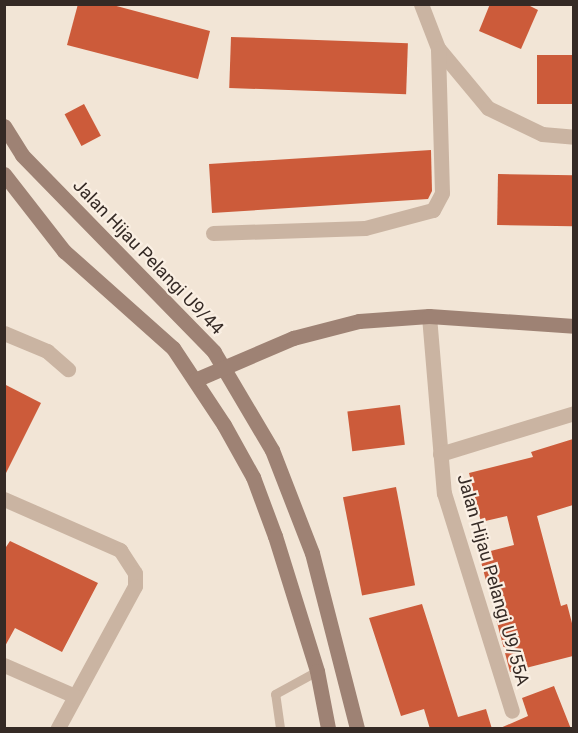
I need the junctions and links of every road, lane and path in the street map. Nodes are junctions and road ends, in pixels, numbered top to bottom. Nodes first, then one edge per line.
1 (421, 4) edge
2 (438, 48) junction
3 (4, 126) edge
4 (573, 137) edge
5 (4, 174) edge
6 (213, 233) dead end
7 (429, 316) junction
8 (573, 326) edge
9 (4, 333) edge
10 (222, 367) junction
11 (68, 369) dead end
12 (195, 380) junction
13 (573, 413) edge
14 (440, 454) junction
15 (4, 499) edge
16 (4, 665) edge
17 (317, 671) junction
18 (75, 696) junction
19 (512, 711) dead end
20 (58, 729) edge
21 (280, 729) edge
22 (328, 729) edge
23 (357, 729) edge

1 - 2 street
2 - 4 street
2 - 6 street
3 - 10 street, Jalan Hijau Pelangi U9/44
5 - 12 street
7 - 8 street
7 - 10 street
7 - 14 street, Jalan Hijau Pelangi U9/55A
9 - 11 street
10 - 12 street
10 - 23 street, Jalan Hijau Pelangi U9/44
12 - 17 street
13 - 14 street
14 - 19 street, Jalan Hijau Pelangi U9/55A
15 - 18 street
16 - 18 street
17 - 21 lane
17 - 22 street
18 - 20 street

